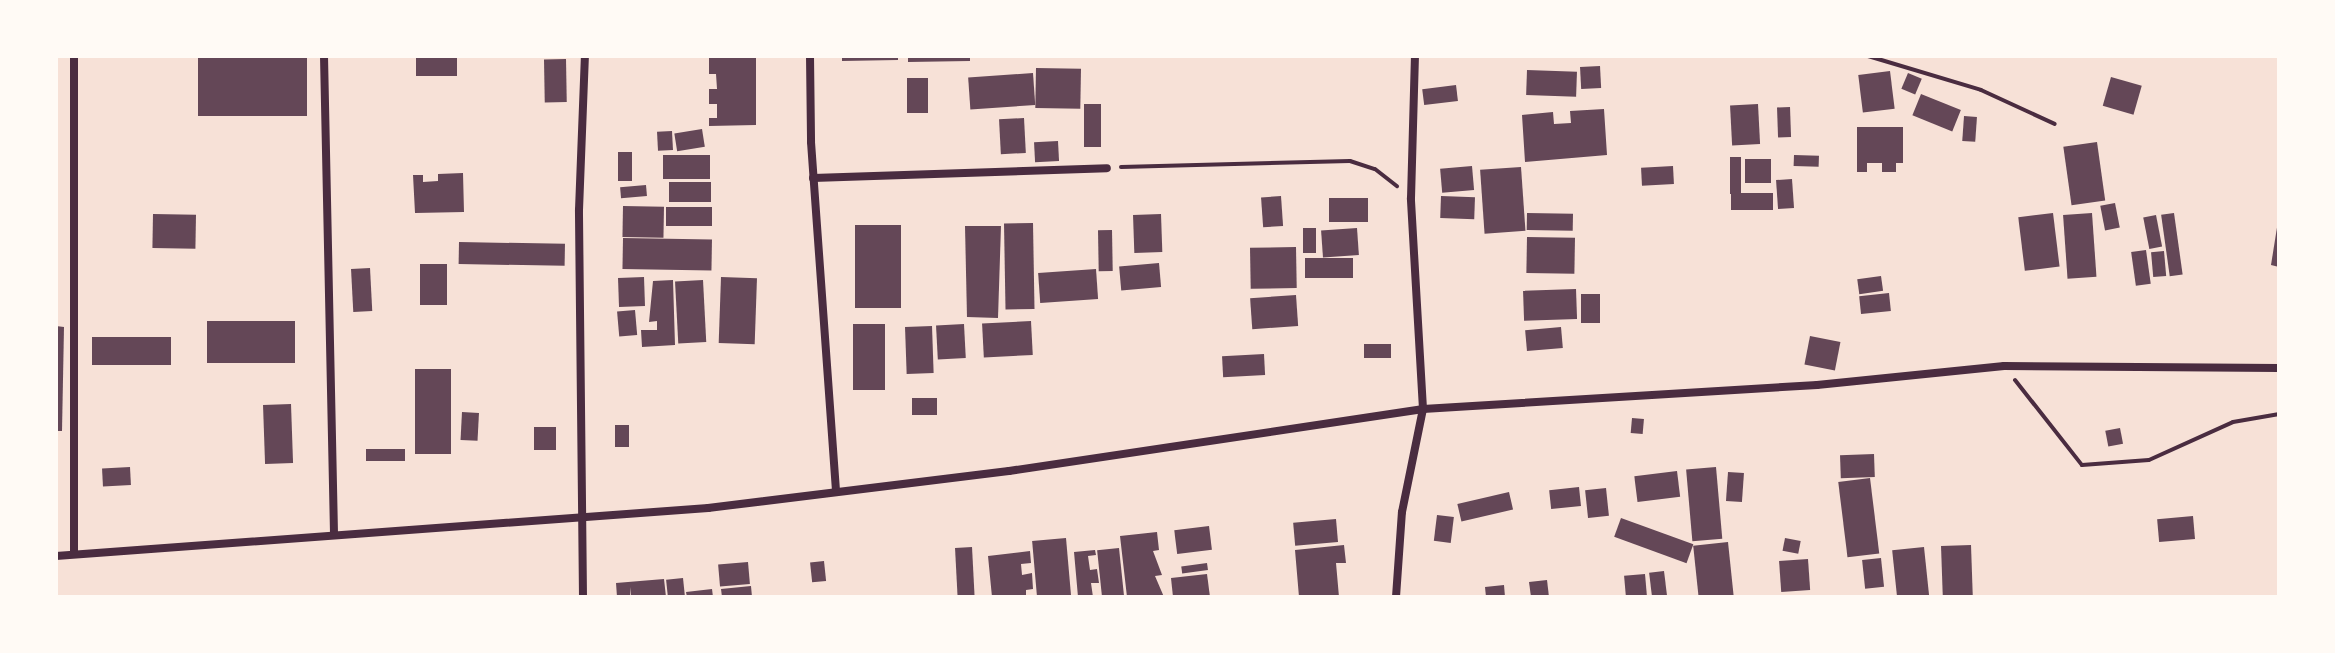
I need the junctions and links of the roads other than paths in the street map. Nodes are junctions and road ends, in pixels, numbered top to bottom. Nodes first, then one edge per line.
1 (74, 56) edge
2 (324, 56) edge
3 (585, 56) edge
4 (810, 56) edge
5 (1415, 56) edge
6 (1107, 168) road end
7 (813, 178) junction
8 (2279, 368) edge
9 (1423, 409) junction
10 (836, 491) junction
11 (582, 521) junction
12 (334, 535) junction
13 (74, 554) junction
14 (56, 556) edge
15 (583, 597) edge
16 (1396, 597) edge

1 - 13 street
2 - 12 street
3 - 11 street
4 - 7 street
5 - 9 street
6 - 7 street
7 - 10 street
8 - 9 street
9 - 10 street
9 - 16 street
10 - 11 street
11 - 12 street
11 - 15 street
12 - 13 street
13 - 14 street

